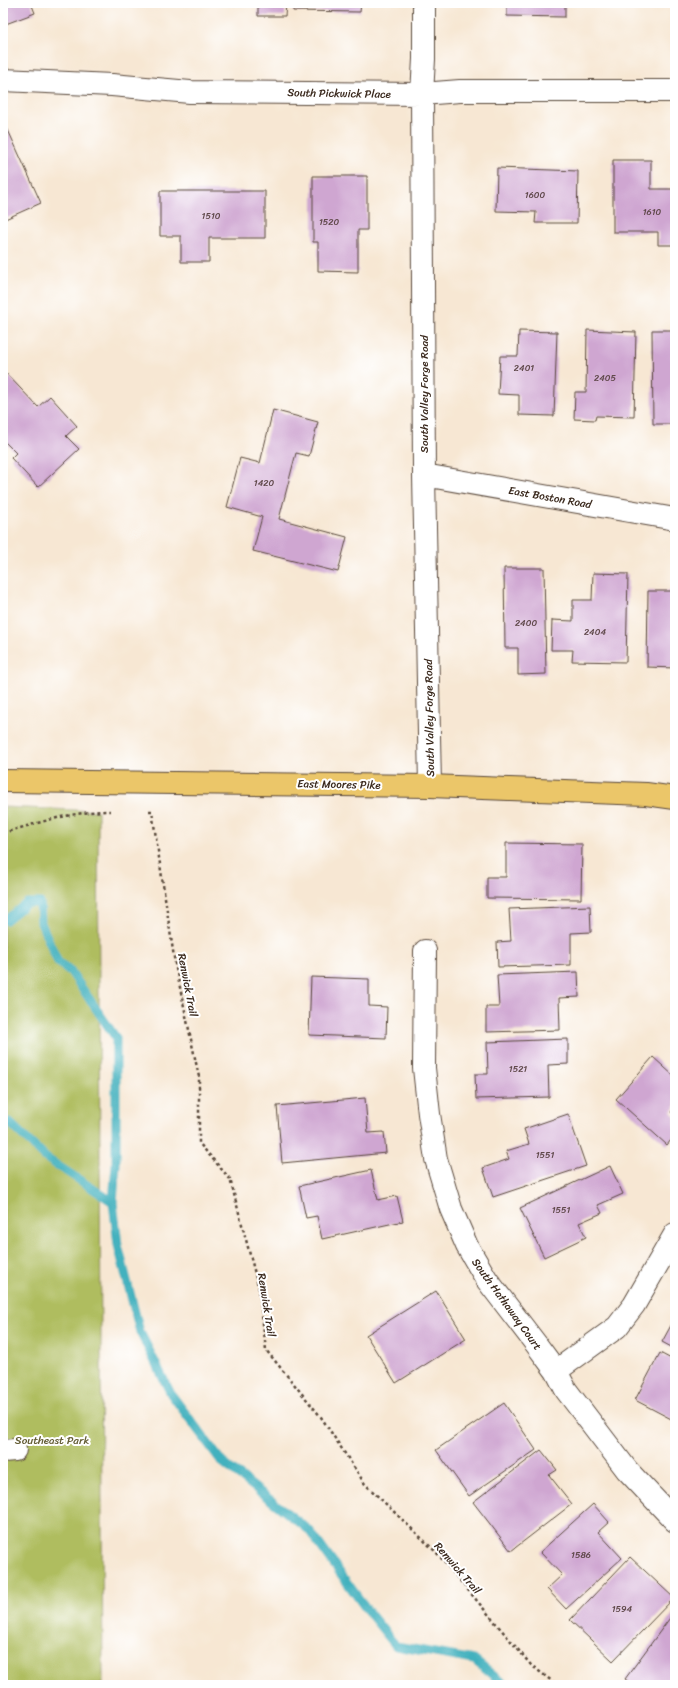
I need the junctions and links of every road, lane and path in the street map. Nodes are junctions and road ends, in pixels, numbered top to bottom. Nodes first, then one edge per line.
1 (424, 3) edge
2 (3, 80) edge
3 (675, 91) edge
4 (422, 94) junction
5 (424, 475) junction
6 (675, 519) edge
7 (3, 780) edge
8 (430, 786) junction
9 (675, 798) edge
10 (111, 811) dead end
11 (145, 811) dead end
12 (3, 833) edge
13 (425, 951) dead end
14 (675, 1234) edge
15 (556, 1371) junction
16 (675, 1522) edge
17 (557, 1685) edge

1 - 4 street, South Valley Forge Road
2 - 4 street, South Pickwick Place
3 - 4 street, South Pickwick Place
4 - 5 street, South Valley Forge Road
5 - 6 street, East Boston Road
5 - 8 street, South Valley Forge Road
7 - 8 main road, East Moores Pike
8 - 9 main road, East Moores Pike
10 - 12 path
11 - 17 path, Renwick Trail
13 - 15 street, South Hathaway Court
14 - 15 street
15 - 16 street, South Hathaway Court

